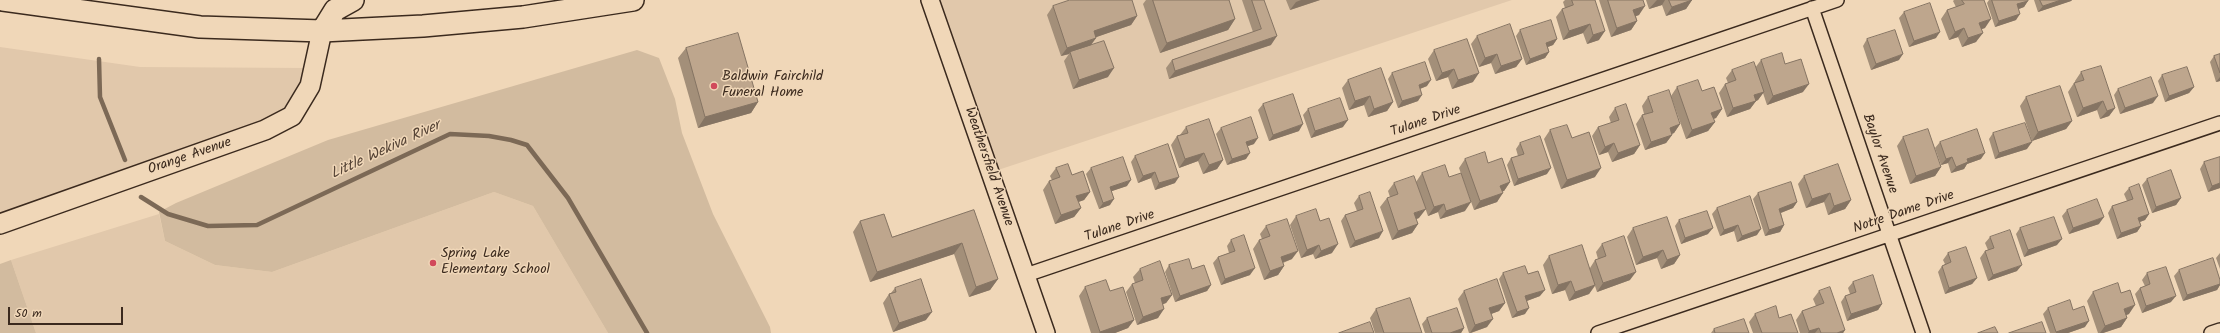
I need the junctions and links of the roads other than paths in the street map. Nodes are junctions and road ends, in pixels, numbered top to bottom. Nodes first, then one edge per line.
1 (3, 0) edge
2 (353, 0) edge
3 (633, 0) edge
4 (930, 0) edge
5 (1837, 0) edge
6 (1812, 8) junction
7 (322, 31) junction
8 (2220, 123) edge
9 (0, 224) edge
10 (1890, 234) junction
11 (1026, 275) junction
12 (1046, 333) edge
13 (1598, 333) edge
14 (1923, 333) edge

1 - 7 main road
2 - 7 main road
3 - 7 main road
4 - 11 street, Weathersfield Avenue
5 - 6 street, Tulane Drive
6 - 10 street, Baylor Avenue
6 - 11 street, Tulane Drive
7 - 9 main road, Orange Avenue
8 - 10 street, Notre Dame Drive
10 - 13 street, Notre Dame Drive
10 - 14 street, Baylor Avenue
11 - 12 street, Weathersfield Avenue

